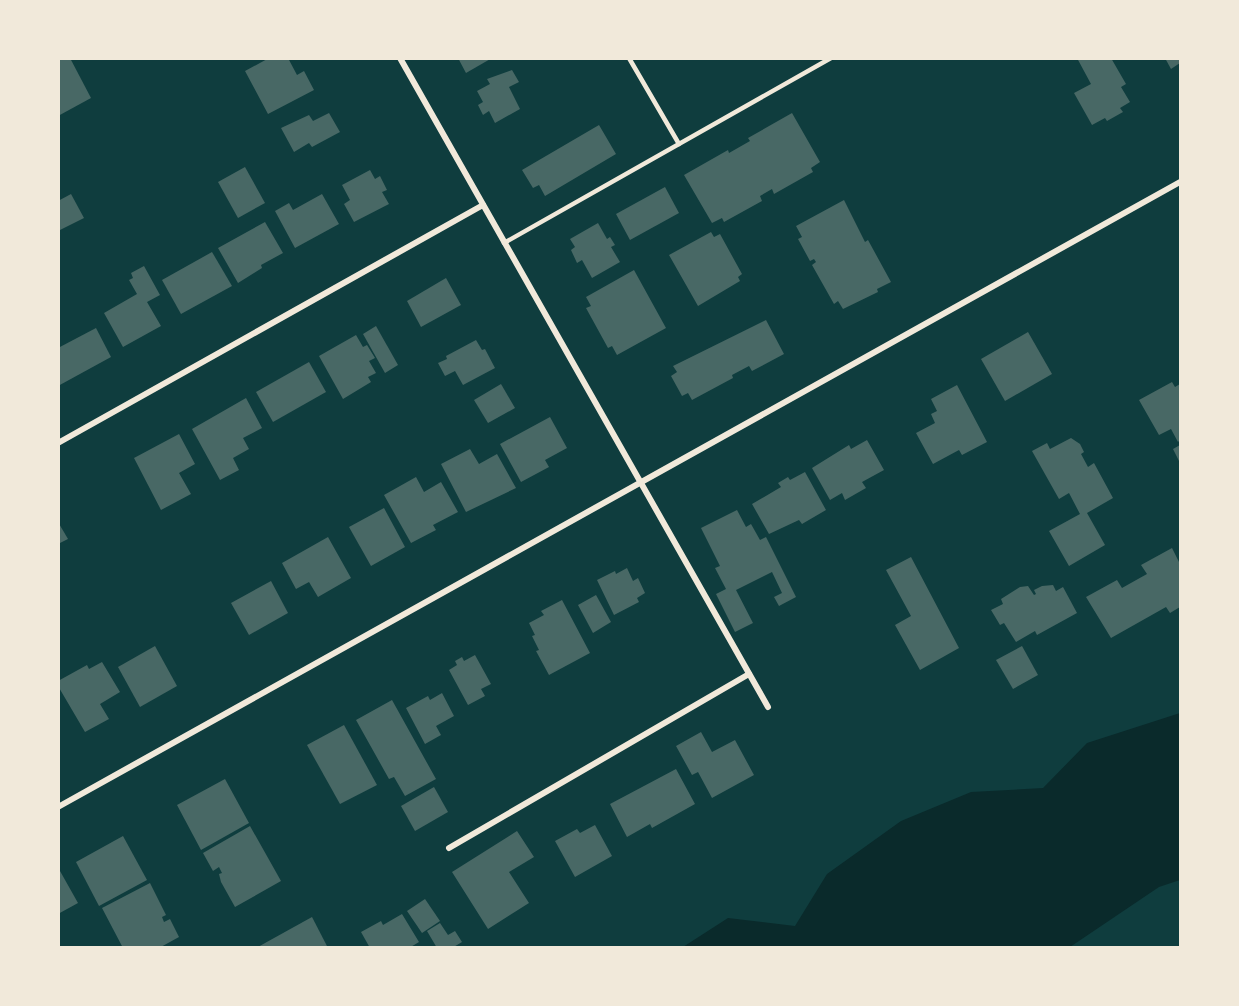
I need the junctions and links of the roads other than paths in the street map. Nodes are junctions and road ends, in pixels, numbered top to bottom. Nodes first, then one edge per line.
1 (400, 58) edge
2 (629, 58) edge
3 (831, 58) edge
4 (680, 144) junction
5 (1180, 182) edge
6 (483, 205) junction
7 (504, 243) junction
8 (58, 443) edge
9 (640, 483) junction
10 (748, 674) junction
11 (768, 707) dead end
12 (58, 807) edge
13 (449, 848) dead end

1 - 6 street
2 - 4 lane
3 - 4 lane
4 - 7 lane
5 - 9 street
6 - 7 street
6 - 8 street
7 - 9 street
9 - 10 street
9 - 12 street
10 - 11 street
10 - 13 street

